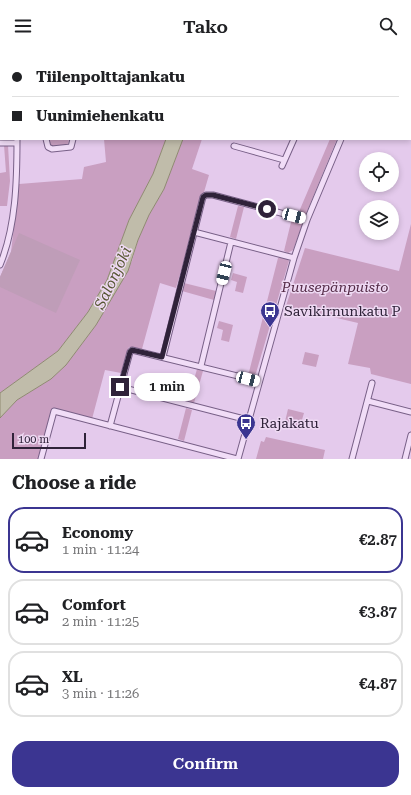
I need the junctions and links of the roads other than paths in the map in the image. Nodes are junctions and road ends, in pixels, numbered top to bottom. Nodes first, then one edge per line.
1 (46, 140) edge
2 (73, 140) edge
3 (294, 140) edge
4 (341, 140) edge
5 (17, 141) edge
6 (0, 144) edge
7 (234, 146) dead end
8 (284, 160) junction
9 (282, 166) dead end
10 (307, 220) junction
11 (194, 232) junction
12 (231, 242) junction
13 (294, 258) junction
14 (0, 265) edge
15 (162, 357) junction
16 (201, 366) junction
17 (258, 382) junction
18 (372, 383) dead end
19 (120, 387) junction
20 (368, 401) junction
21 (411, 412) edge
22 (248, 420) junction
23 (110, 426) junction
24 (411, 435) edge
25 (41, 459) edge
26 (237, 459) edge
27 (352, 459) edge
28 (405, 459) edge

1 - 2 street
3 - 8 street
4 - 10 street
5 - 6 street
5 - 14 street
7 - 8 street
8 - 9 street
10 - 11 street
10 - 13 street
11 - 12 street
11 - 15 street
12 - 13 street
12 - 16 street
13 - 17 street
15 - 16 street
15 - 19 street
16 - 17 street
17 - 22 street
18 - 20 street
19 - 22 street
19 - 23 street
20 - 21 street
20 - 27 street
22 - 26 street
23 - 25 street
23 - 26 street
24 - 28 street

